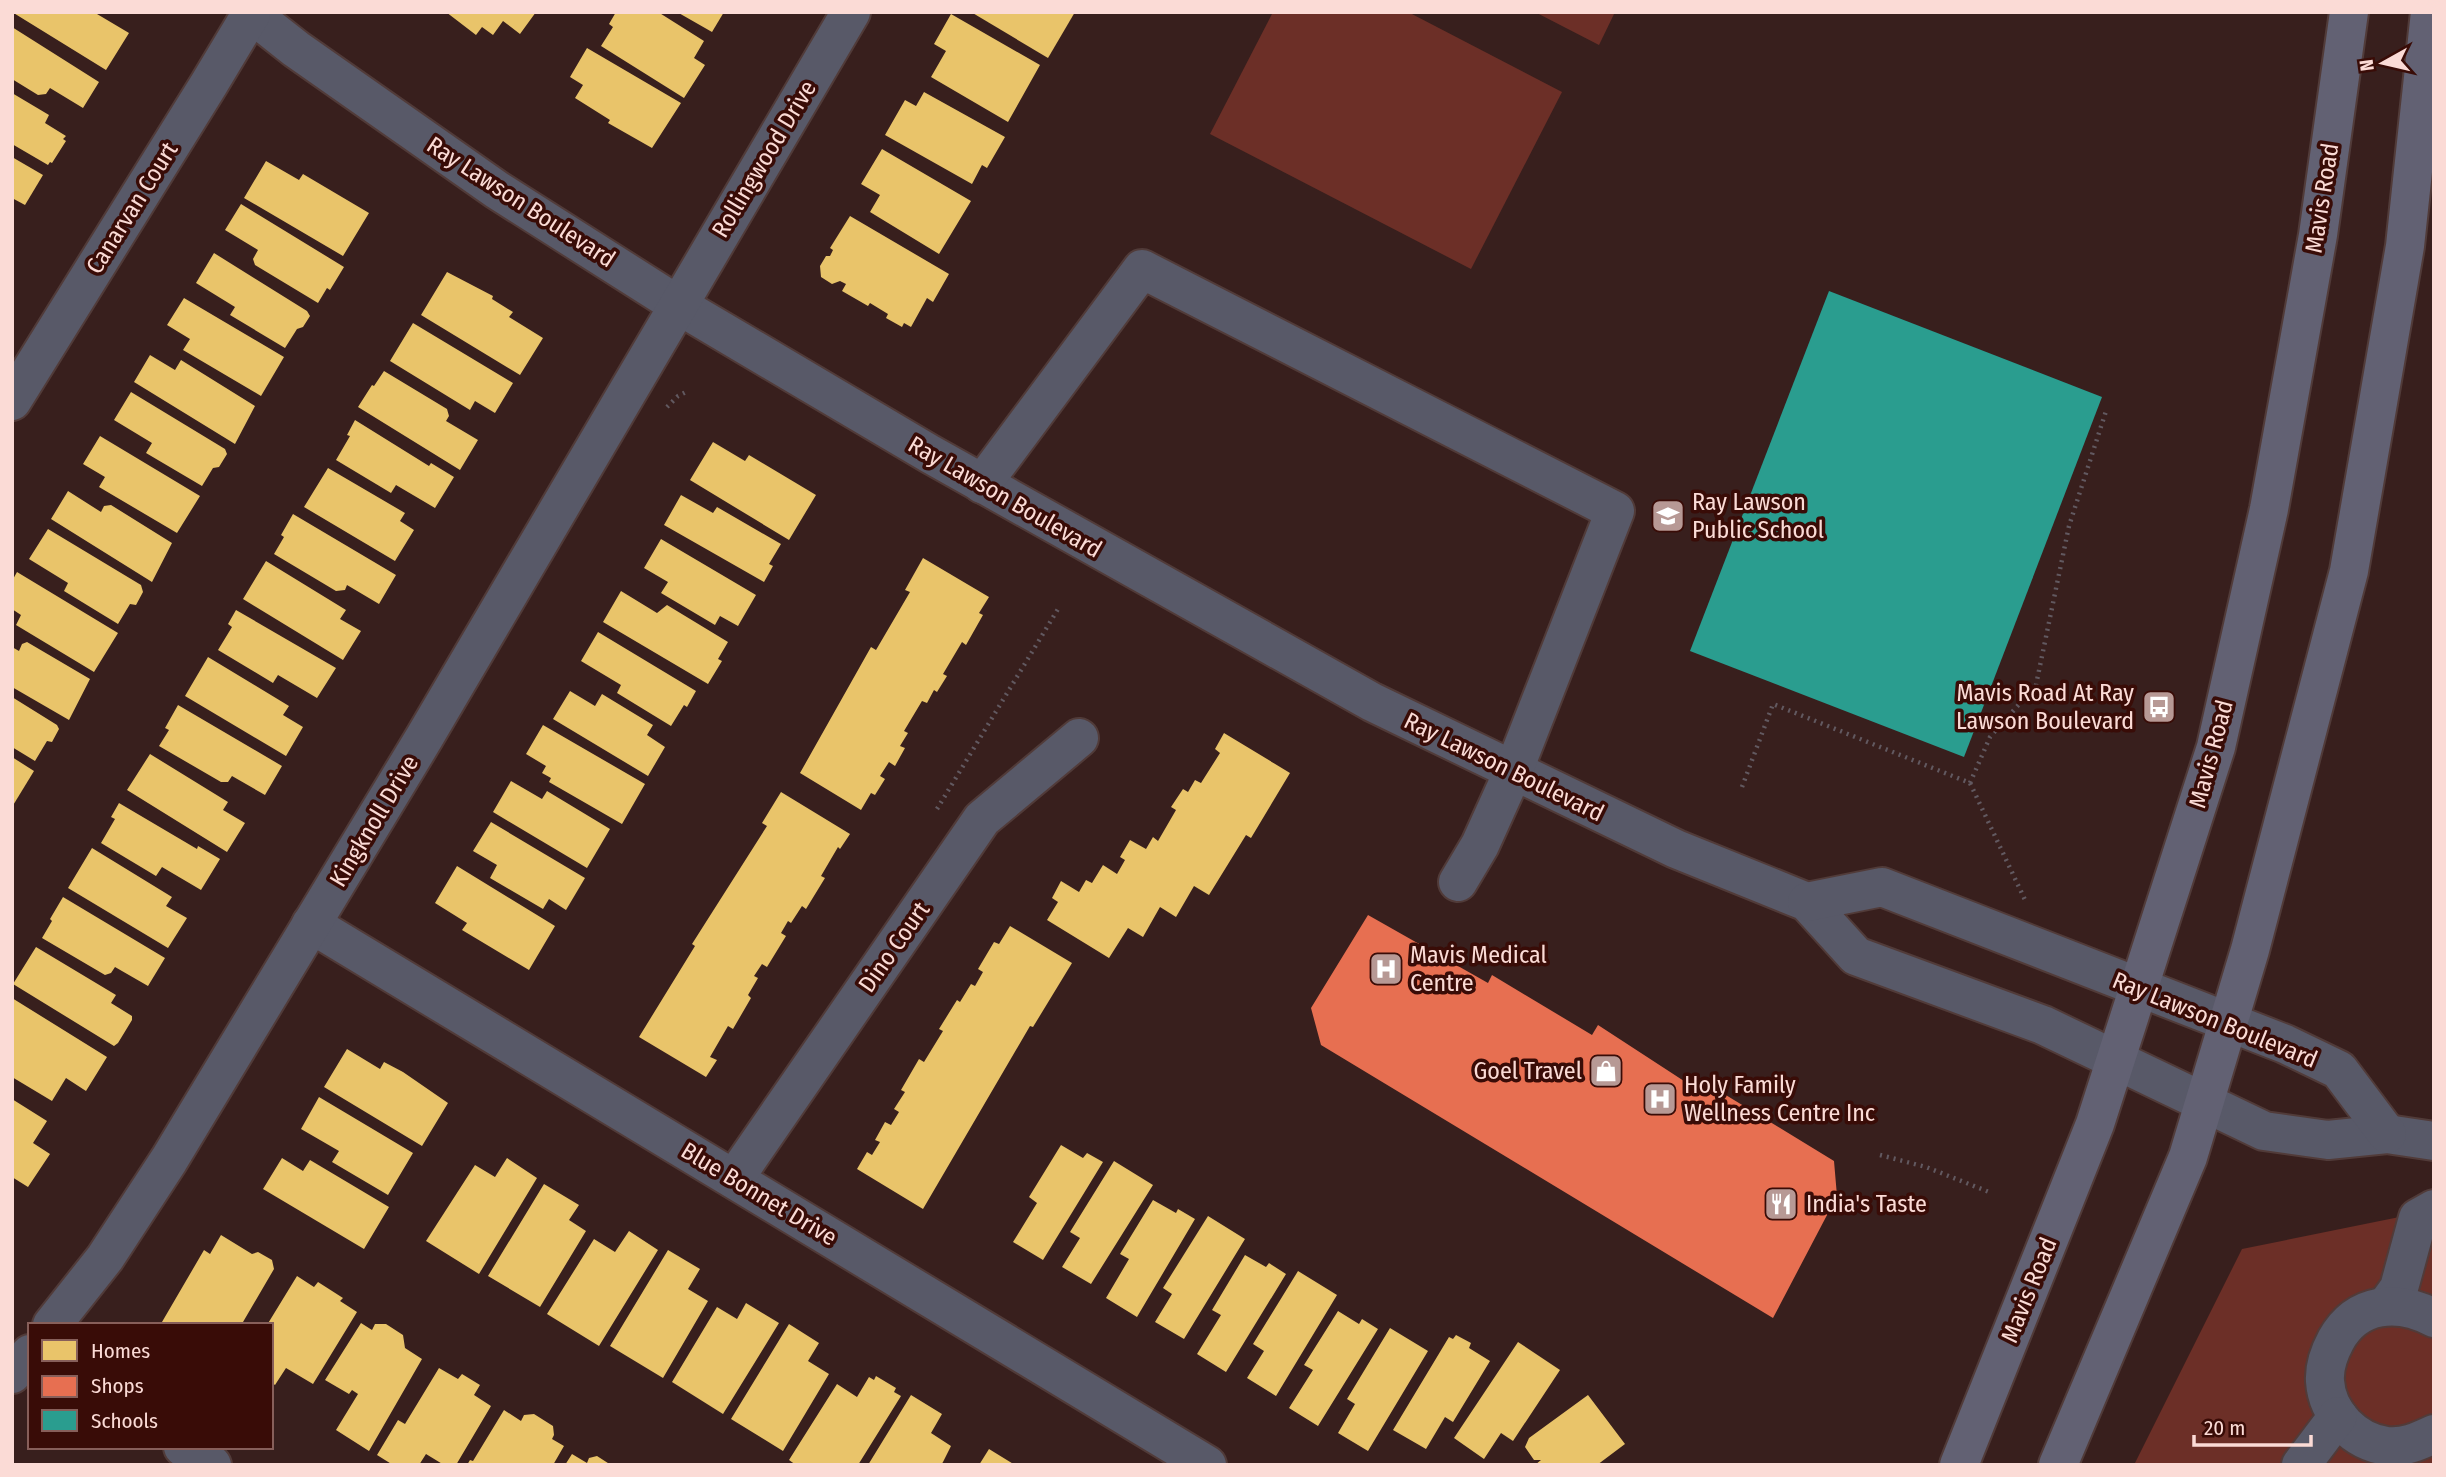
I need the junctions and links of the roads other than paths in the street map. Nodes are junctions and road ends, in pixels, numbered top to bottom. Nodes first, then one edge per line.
1 (851, 12) edge
2 (2349, 12) edge
3 (2430, 12) edge
4 (250, 13) edge
5 (678, 305) junction
6 (12, 401) edge
7 (982, 484) junction
8 (1079, 738) dead end
9 (1513, 772) junction
10 (1458, 882) dead end
11 (1807, 902) junction
12 (311, 924) junction
13 (2139, 989) junction
14 (2228, 1023) junction
15 (2116, 1060) junction
16 (2204, 1102) junction
17 (2387, 1134) junction
18 (2434, 1141) edge
19 (734, 1179) junction
20 (2434, 1209) edge
21 (2386, 1306) junction
22 (2434, 1318) edge
23 (54, 1323) edge
24 (2338, 1416) junction
25 (2422, 1444) edge
26 (186, 1449) edge
27 (212, 1465) edge
28 (1207, 1465) edge
29 (1959, 1465) edge
30 (2058, 1465) edge
31 (2301, 1465) edge

1 - 5 street, Rollingwood Drive
2 - 13 main road, Mavis Road
3 - 14 main road
4 - 5 street, Ray Lawson Boulevard
4 - 6 street, Canarvan Court
5 - 7 street, Ray Lawson Boulevard
5 - 12 street, Kingknoll Drive
7 - 9 street, Ray Lawson Boulevard
7 - 9 street
8 - 19 street, Dino Court
9 - 10 street
9 - 11 street, Ray Lawson Boulevard
11 - 13 street, Ray Lawson Boulevard
11 - 15 street, Ray Lawson Boulevard
12 - 19 street, Blue Bonnet Drive
12 - 23 street, Kingknoll Drive
13 - 14 street, Ray Lawson Boulevard
13 - 15 main road, Mavis Road
14 - 16 main road
14 - 17 street, Ray Lawson Boulevard
15 - 16 street, Ray Lawson Boulevard
15 - 29 main road, Mavis Road
16 - 17 street, Ray Lawson Boulevard
16 - 30 main road
17 - 18 street
19 - 28 street, Blue Bonnet Drive
20 - 21 street
21 - 22 street
21 - 24 street
24 - 25 street
24 - 31 street
26 - 27 street

